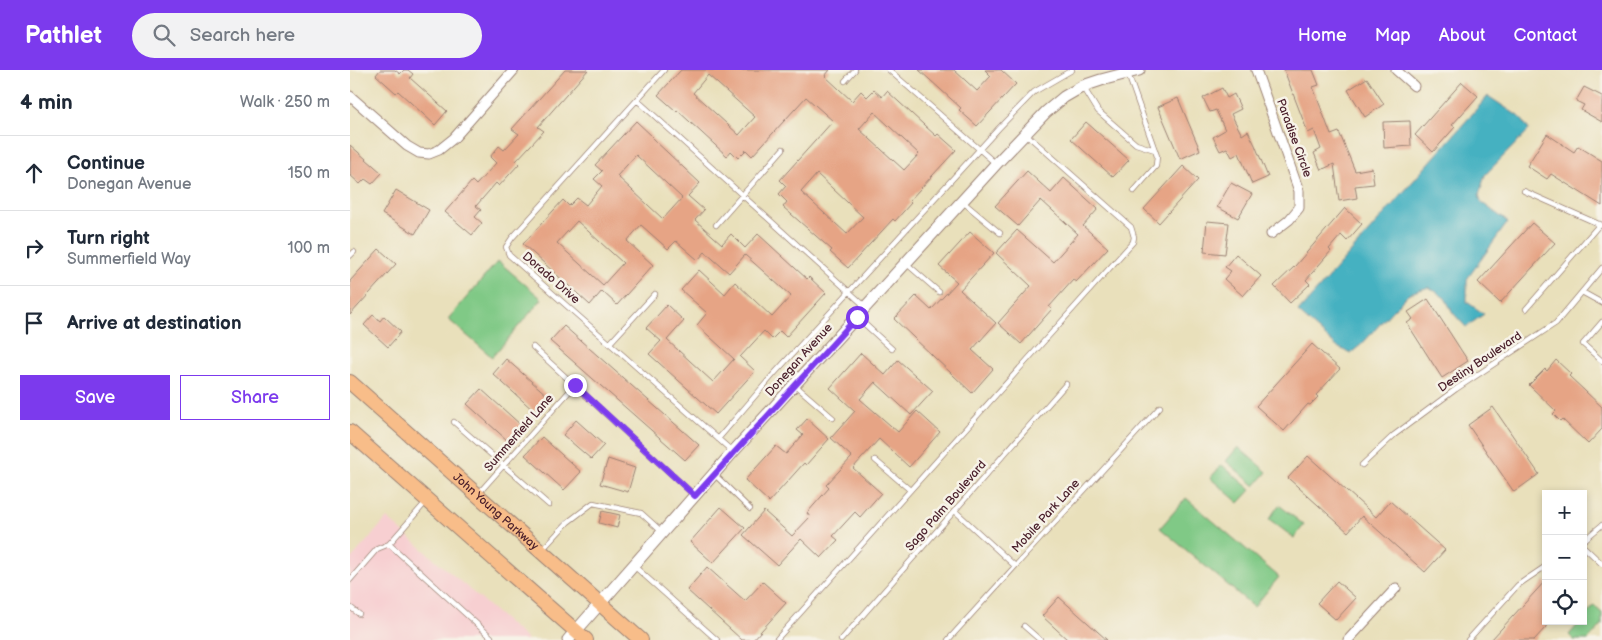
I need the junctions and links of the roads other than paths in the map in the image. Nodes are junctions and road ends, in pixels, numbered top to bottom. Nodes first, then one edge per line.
1 (514, 70) edge
2 (664, 70) edge
3 (855, 70) edge
4 (889, 70) edge
5 (1072, 70) edge
6 (1256, 70) edge
7 (1396, 70) edge
8 (1136, 71) edge
9 (845, 81) dead end
10 (1083, 86) junction
11 (1414, 86) dead end
12 (350, 96) edge
13 (637, 100) junction
14 (1025, 133) junction
15 (783, 149) dead end
16 (979, 149) junction
17 (1155, 150) junction
18 (996, 164) junction
19 (1524, 190) dead end
20 (1134, 191) dead end
21 (742, 195) junction
22 (962, 201) junction
23 (716, 225) dead end
24 (1601, 225) edge
25 (1000, 233) dead end
26 (1272, 234) dead end
27 (906, 263) junction
28 (1602, 268) edge
29 (848, 291) junction
30 (939, 292) dead end
31 (1582, 292) junction
32 (655, 294) dead end
33 (1602, 303) edge
34 (866, 307) junction
35 (1526, 309) dead end
36 (857, 317) junction
37 (1602, 322) edge
38 (610, 343) junction
39 (534, 347) dead end
40 (892, 349) dead end
41 (1602, 361) edge
42 (350, 382) edge
43 (1066, 384) dead end
44 (575, 385) junction
45 (795, 385) junction
46 (1160, 407) dead end
47 (833, 418) dead end
48 (454, 422) dead end
49 (350, 432) edge
50 (718, 439) junction
51 (733, 452) junction
52 (875, 460) dead end
53 (1362, 465) dead end
54 (504, 466) junction
55 (714, 474) junction
56 (910, 490) junction
57 (478, 494) junction
58 (695, 496) junction
59 (428, 500) junction
60 (549, 505) dead end
61 (750, 509) dead end
62 (954, 511) junction
63 (1602, 525) edge
64 (662, 532) junction
65 (1587, 538) edge
66 (388, 544) junction
67 (1587, 550) edge
68 (541, 551) junction
69 (1602, 564) edge
70 (633, 565) junction
71 (1015, 566) junction
72 (1542, 569) edge
73 (350, 580) edge
74 (1396, 588) dead end
75 (600, 603) junction
76 (350, 607) edge
77 (359, 614) dead end
78 (1024, 626) dead end
79 (576, 637) edge
80 (492, 640) edge
81 (641, 640) edge
82 (717, 640) edge
83 (776, 640) edge
84 (841, 640) edge
85 (948, 640) edge
86 (1040, 640) edge
87 (1348, 640) edge
88 (1468, 640) edge

1 - 12 street
2 - 13 lane, Dorado Drive
3 - 9 lane
4 - 16 lane
5 - 16 lane
6 - 26 street, Paradise Circle
7 - 11 street
8 - 10 street, Donegan Avenue
8 - 17 lane
10 - 14 street, Donegan Avenue
10 - 17 lane
13 - 21 lane
13 - 38 lane, Dorado Drive
14 - 18 street, Donegan Avenue
14 - 56 lane
15 - 21 lane
16 - 18 lane
16 - 29 lane
17 - 20 lane
18 - 22 street, Donegan Avenue
19 - 24 lane
21 - 23 lane
21 - 29 lane
22 - 25 lane
22 - 27 street, Donegan Avenue
24 - 35 lane
27 - 30 lane
27 - 34 street, Donegan Avenue
28 - 31 lane, Destiny Boulevard
29 - 34 lane
29 - 50 lane
31 - 33 lane
31 - 53 lane, Destiny Boulevard
32 - 38 lane
34 - 36 street, Donegan Avenue
36 - 40 lane
36 - 45 street, Donegan Avenue
37 - 41 lane
38 - 50 lane, Dorado Drive
39 - 44 lane
42 - 57 highway, John Young Parkway
43 - 62 lane, Sago Palm Boulevard
44 - 54 lane, Summerfield Lane
44 - 58 lane
45 - 47 lane
45 - 51 street, Donegan Avenue
46 - 71 lane, Mobile Park Lane
48 - 54 lane
49 - 59 highway
50 - 51 lane, Dorado Drive
51 - 55 street, Donegan Avenue
52 - 56 lane
54 - 57 lane, Summerfield Lane
54 - 60 lane
55 - 58 street, Donegan Avenue
55 - 61 lane
56 - 83 lane
57 - 68 highway, John Young Parkway
58 - 64 street, Donegan Avenue
59 - 66 lane
59 - 79 highway
62 - 71 lane
62 - 84 lane, Sago Palm Boulevard
63 - 65 lane
64 - 68 lane
64 - 70 street, Donegan Avenue
66 - 73 lane
66 - 80 lane
67 - 69 lane
68 - 75 highway, John Young Parkway
70 - 75 street, Donegan Avenue
70 - 82 lane
71 - 85 lane, Mobile Park Lane
72 - 88 lane
74 - 87 street
75 - 79 street, Donegan Avenue
75 - 81 highway, John Young Parkway
76 - 77 lane
78 - 86 lane

